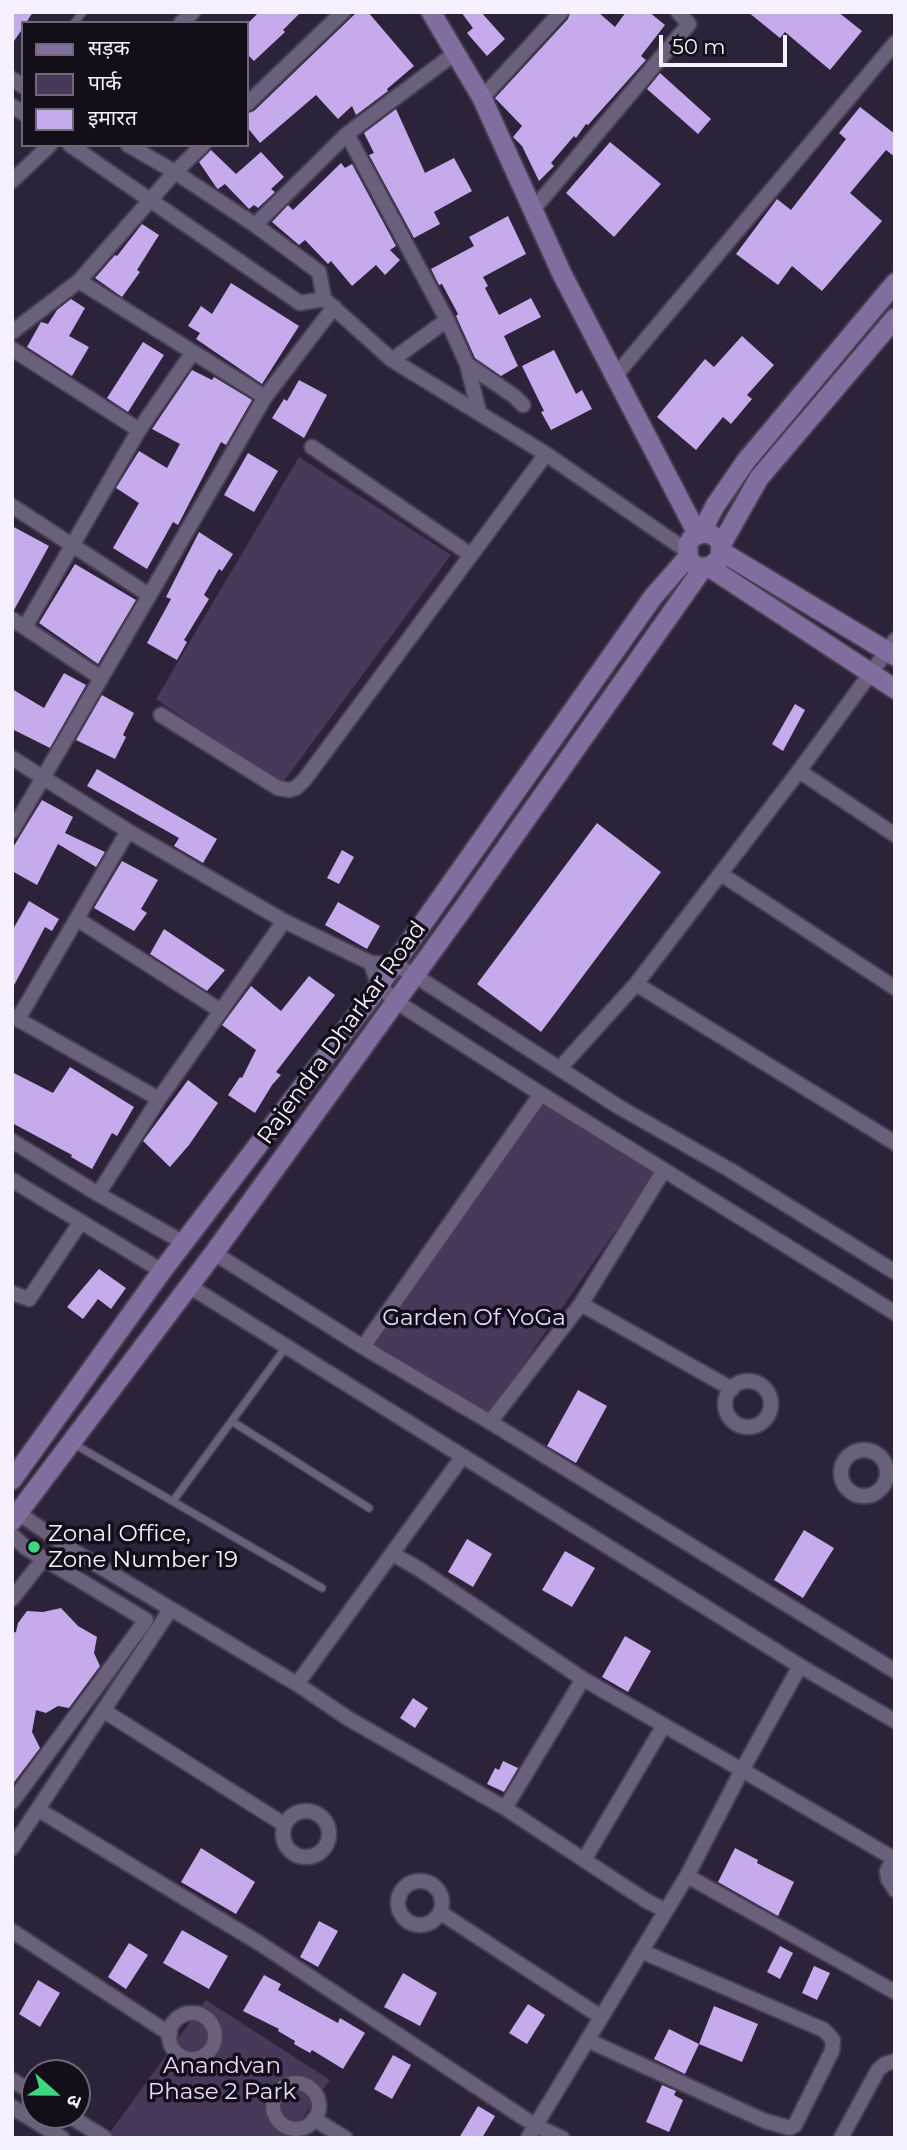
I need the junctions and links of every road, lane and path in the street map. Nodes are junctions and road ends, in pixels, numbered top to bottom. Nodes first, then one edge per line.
1 (343, 12) edge
2 (431, 12) edge
3 (561, 12) edge
4 (678, 12) edge
5 (895, 43) edge
6 (454, 54) junction
7 (482, 98) junction
8 (248, 103) edge
9 (347, 134) junction
10 (48, 147) edge
11 (73, 147) edge
12 (131, 147) edge
13 (201, 147) edge
14 (175, 172) junction
15 (12, 181) edge
16 (152, 201) junction
17 (532, 211) junction
18 (255, 225) junction
19 (79, 281) junction
20 (895, 283) edge
21 (329, 303) junction
22 (895, 318) edge
23 (447, 320) junction
24 (12, 332) edge
25 (12, 349) edge
26 (193, 352) junction
27 (393, 360) junction
28 (467, 364) junction
29 (616, 375) junction
30 (265, 397) junction
31 (523, 405) dead end
32 (479, 412) junction
33 (139, 430) junction
34 (312, 447) dead end
35 (546, 454) junction
36 (12, 506) edge
37 (73, 546) junction
38 (704, 551) junction
39 (471, 555) junction
40 (149, 595) junction
41 (18, 623) edge
42 (892, 649) edge
43 (871, 673) junction
44 (101, 678) junction
45 (895, 689) edge
46 (161, 715) dead end
47 (12, 758) edge
48 (799, 771) junction
49 (42, 778) junction
50 (12, 831) edge
51 (128, 831) junction
52 (895, 835) edge
53 (721, 874) junction
54 (77, 919) junction
55 (284, 921) junction
56 (371, 963) junction
57 (393, 964) junction
58 (414, 975) junction
59 (636, 984) junction
60 (378, 985) junction
61 (895, 988) edge
62 (395, 1001) junction
63 (221, 1011) junction
64 (15, 1018) edge
65 (560, 1068) junction
66 (541, 1094) junction
67 (159, 1099) junction
68 (12, 1140) edge
69 (895, 1143) edge
70 (664, 1170) junction
71 (12, 1180) edge
72 (98, 1194) junction
73 (80, 1223) junction
74 (184, 1243) junction
75 (214, 1253) junction
76 (162, 1271) junction
77 (895, 1272) edge
78 (189, 1286) junction
79 (12, 1293) edge
80 (581, 1304) junction
81 (895, 1313) edge
82 (286, 1347) junction
83 (363, 1348) junction
84 (732, 1389) dead end
85 (233, 1422) junction
86 (490, 1422) junction
87 (71, 1442) junction
88 (463, 1456) junction
89 (12, 1480) edge
90 (173, 1501) junction
91 (369, 1508) dead end
92 (15, 1517) edge
93 (12, 1535) edge
94 (393, 1554) junction
95 (44, 1558) junction
96 (322, 1588) dead end
97 (12, 1599) edge
98 (170, 1610) junction
99 (800, 1667) junction
100 (895, 1671) edge
101 (583, 1679) junction
102 (297, 1684) junction
103 (104, 1712) junction
104 (895, 1721) edge
105 (664, 1725) junction
106 (742, 1770) junction
107 (12, 1802) edge
108 (505, 1808) junction
109 (39, 1810) junction
110 (285, 1825) dead end
111 (12, 1848) edge
112 (894, 1857) edge
113 (584, 1860) junction
114 (687, 1876) junction
115 (895, 1890) edge
116 (666, 1911) junction
117 (441, 1913) dead end
118 (12, 1931) edge
119 (641, 1951) junction
120 (895, 1992) edge
121 (601, 2017) junction
122 (170, 2034) dead end
123 (587, 2040) junction
124 (895, 2062) edge
125 (12, 2107) edge
126 (314, 2119) dead end
127 (532, 2132) edge
128 (847, 2136) edge
129 (62, 2138) edge
130 (345, 2138) edge
131 (562, 2138) edge

1 - 8 street
2 - 6 main road
3 - 7 street
4 - 17 street
5 - 29 street
6 - 7 main road
6 - 9 street
7 - 17 main road
9 - 18 street
9 - 23 street
10 - 15 street
11 - 16 street
12 - 14 street
13 - 14 street
14 - 16 street
14 - 18 street
16 - 19 street
16 - 21 street
17 - 29 main road
18 - 21 street
19 - 24 street
19 - 26 street
20 - 38 main road, Rajendra Dharkar Road
21 - 27 street
21 - 30 street
22 - 38 main road, Rajendra Dharkar Road
23 - 27 street
23 - 28 street
25 - 33 street
26 - 30 street
26 - 33 street
27 - 32 street
28 - 31 street
28 - 32 street
29 - 38 main road
30 - 40 street
32 - 35 street
33 - 37 street
34 - 39 street
35 - 38 street
35 - 39 street
36 - 37 street
37 - 40 street
37 - 41 street
38 - 42 main road
38 - 43 main road
38 - 57 main road, Rajendra Dharkar Road
38 - 58 main road, Rajendra Dharkar Road
39 - 46 street
40 - 44 street
41 - 44 street
42 - 43 street
43 - 45 main road
43 - 48 street
44 - 49 street
47 - 49 street
48 - 52 street
48 - 53 street
49 - 50 street
49 - 51 street
51 - 54 street
51 - 55 street
53 - 59 street
53 - 61 street
54 - 63 street
54 - 64 street
55 - 56 street
55 - 63 street
56 - 57 street
56 - 60 street
57 - 58 street
57 - 60 main road, Rajendra Dharkar Road
58 - 62 main road, Rajendra Dharkar Road
58 - 65 street
59 - 65 street
59 - 69 street
60 - 62 street
60 - 74 main road, Rajendra Dharkar Road
62 - 66 street
62 - 75 main road, Rajendra Dharkar Road
63 - 67 street
64 - 67 street
65 - 77 street
66 - 70 street
66 - 83 street
67 - 72 street
68 - 72 street
70 - 80 street
70 - 81 street
71 - 73 street
72 - 74 street
73 - 76 street
73 - 79 street
74 - 76 main road, Rajendra Dharkar Road
75 - 78 main road, Rajendra Dharkar Road
75 - 83 street
76 - 89 main road, Rajendra Dharkar Road
78 - 82 street
78 - 87 main road, Rajendra Dharkar Road
80 - 84 street
80 - 86 street
82 - 85 lane
82 - 88 street
83 - 86 street
85 - 90 lane
85 - 91 lane
86 - 100 street
87 - 90 lane
87 - 92 main road, Rajendra Dharkar Road
88 - 94 street
88 - 99 street
90 - 96 lane
92 - 98 street
93 - 95 street
94 - 101 street
94 - 102 street
95 - 97 street
95 - 107 street
98 - 102 street
98 - 103 street
99 - 104 street
99 - 106 street
101 - 105 street
101 - 108 street
102 - 108 street
103 - 109 street
103 - 110 street
105 - 106 street
105 - 113 street
106 - 112 street
106 - 114 street
108 - 113 street
109 - 111 street
109 - 127 street
112 - 115 street
113 - 116 street
114 - 116 street
114 - 120 street
116 - 119 street
117 - 121 street
118 - 122 street
119 - 121 street
119 - 123 street
121 - 123 street
123 - 127 street
124 - 128 street
125 - 129 street
126 - 130 street
127 - 131 street

